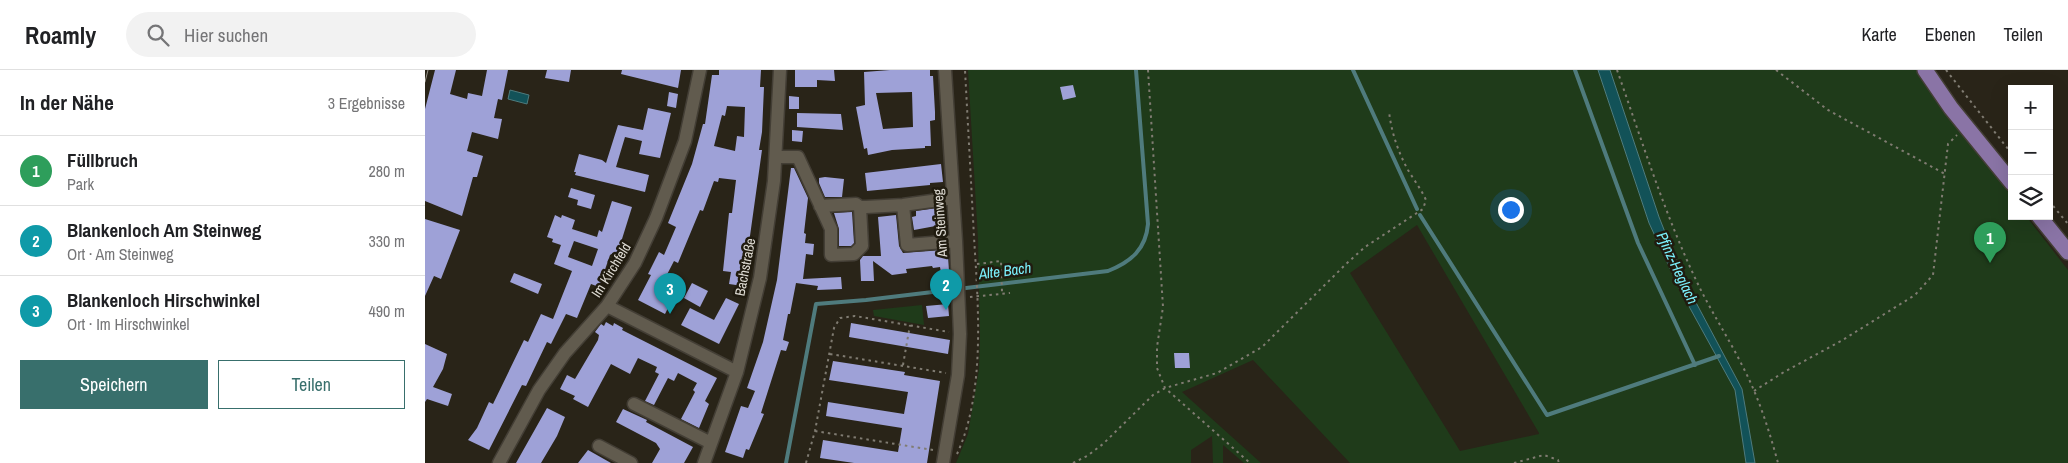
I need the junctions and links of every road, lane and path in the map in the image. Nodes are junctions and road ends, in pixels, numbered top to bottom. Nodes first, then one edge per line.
1 (700, 70) edge
2 (780, 70) edge
3 (945, 70) edge
4 (965, 70) edge
5 (1148, 70) edge
6 (1617, 70) edge
7 (1776, 70) edge
8 (1925, 70) edge
9 (1946, 70) edge
10 (1389, 111) dead end
11 (1966, 126) junction
12 (2008, 149) edge
13 (776, 157) junction
14 (1945, 174) junction
15 (2008, 178) edge
16 (953, 198) junction
17 (903, 205) junction
18 (2053, 205) edge
19 (820, 206) junction
20 (863, 207) junction
21 (2042, 220) edge
22 (2068, 224) edge
23 (956, 241) junction
24 (2068, 252) edge
25 (977, 264) junction
26 (1002, 291) junction
27 (1010, 293) dead end
28 (977, 297) junction
29 (607, 306) junction
30 (910, 325) junction
31 (960, 334) junction
32 (829, 354) junction
33 (903, 366) junction
34 (737, 372) junction
35 (959, 375) junction
36 (1165, 388) junction
37 (1754, 391) junction
38 (634, 404) dead end
39 (815, 431) junction
40 (711, 443) junction
41 (599, 446) dead end
42 (948, 458) edge
43 (499, 463) edge
44 (631, 463) edge
45 (704, 463) edge
46 (806, 463) edge
47 (1073, 463) edge
48 (1250, 463) edge
49 (1514, 463) edge
50 (1559, 463) edge
51 (1778, 463) edge

1 - 29 street, Im Kirchfeld
2 - 13 street, Bachstraße
3 - 16 street, Am Steinweg
4 - 25 path
5 - 36 path
6 - 37 path
7 - 14 path
8 - 11 main road
9 - 12 path
10 - 36 path
11 - 14 path
11 - 15 main road
13 - 19 street
13 - 34 street, Bachstraße
14 - 37 path
16 - 17 street
16 - 23 street, Am Steinweg
17 - 20 street
17 - 23 street
18 - 22 path
19 - 20 street
19 - 20 street
21 - 24 main road
23 - 31 street, Am Steinweg
25 - 26 path
25 - 28 path
26 - 27 path
26 - 28 path
28 - 42 path
29 - 34 street
29 - 43 street, Im Kirchfeld
30 - 31 path
30 - 32 path
30 - 33 path
31 - 35 street, Am Steinweg
32 - 33 path
32 - 39 path
33 - 35 path
34 - 40 street, Bachstraße
35 - 42 street, Am Steinweg
36 - 47 path
36 - 48 path
37 - 51 path
38 - 40 street
39 - 42 path
39 - 46 path
40 - 45 street, Bachstraße
41 - 44 street
49 - 50 path

